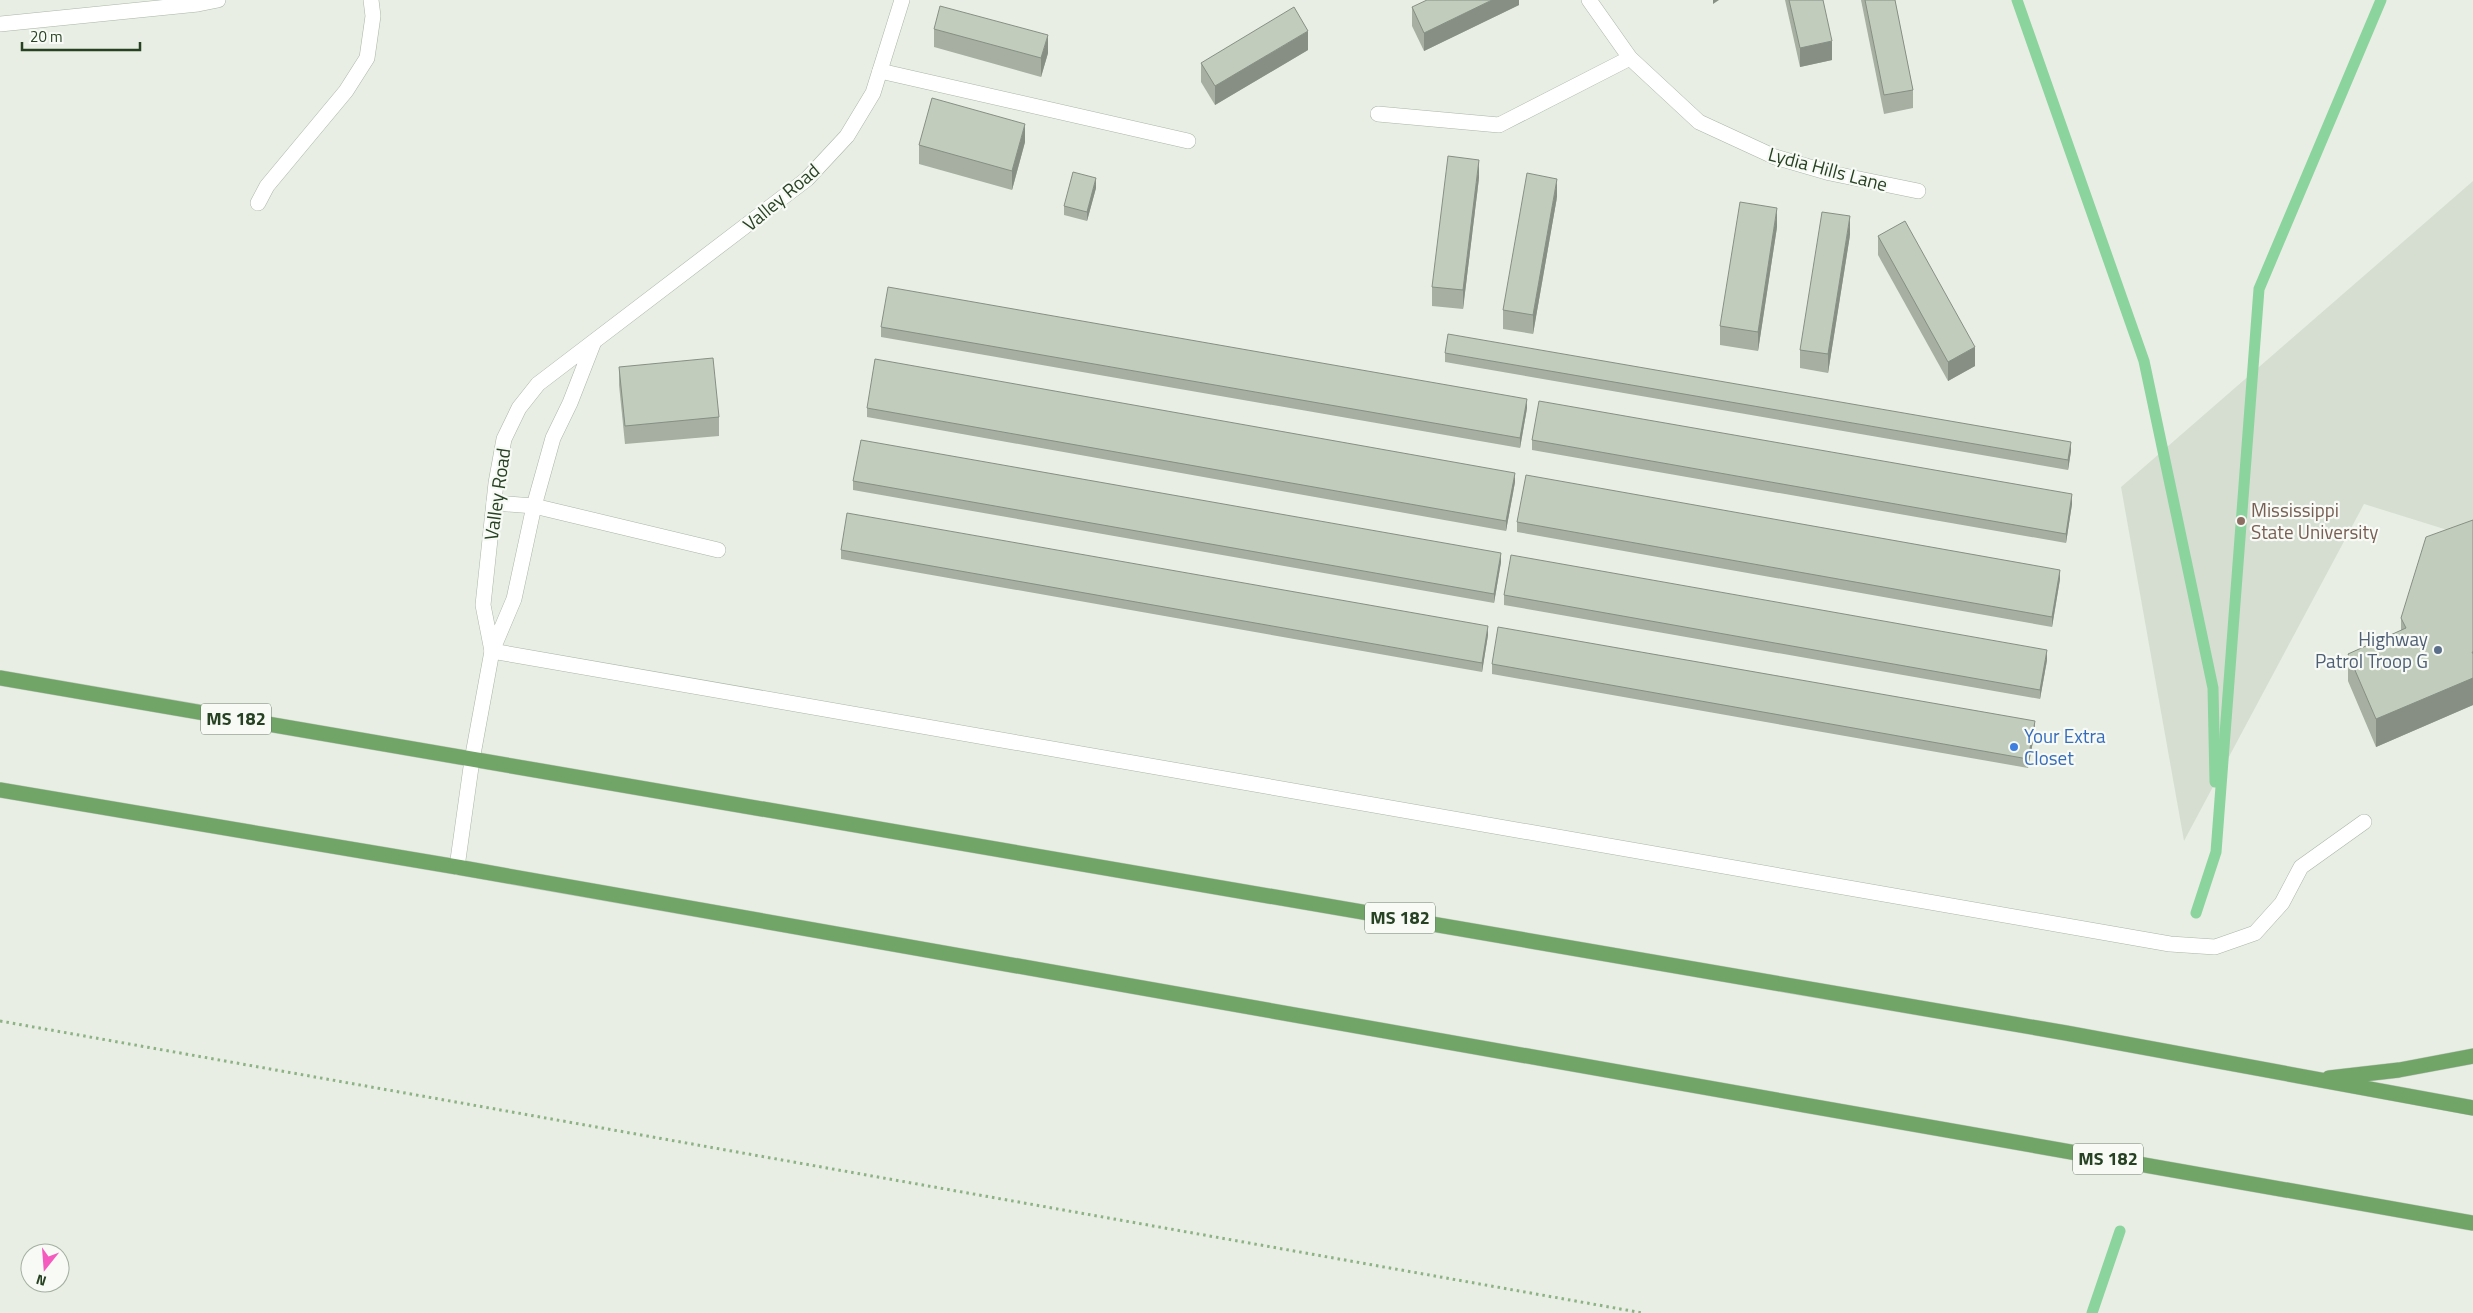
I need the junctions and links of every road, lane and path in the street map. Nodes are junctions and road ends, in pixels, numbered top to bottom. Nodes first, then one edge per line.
1 (218, 0) edge
2 (371, 0) edge
3 (902, 0) edge
4 (1589, 0) edge
5 (0, 24) edge
6 (1630, 58) junction
7 (880, 71) junction
8 (1378, 114) dead end
9 (1188, 141) dead end
10 (1918, 191) dead end
11 (258, 204) dead end
12 (593, 344) junction
13 (494, 503) junction
14 (534, 506) junction
15 (718, 550) dead end
16 (492, 650) junction
17 (0, 678) edge
18 (472, 760) junction
19 (0, 790) edge
20 (2364, 822) dead end
21 (458, 867) junction
22 (0, 1021) edge
23 (2473, 1056) edge
24 (2313, 1080) junction
25 (2473, 1108) edge
26 (2473, 1223) edge
27 (1643, 1313) edge

1 - 5 street
2 - 11 street
3 - 7 street, Valley Road
4 - 6 street, Lydia Hills Lane
6 - 8 street
6 - 10 street, Lydia Hills Lane
7 - 9 street
7 - 12 street, Valley Road
12 - 13 street, Valley Road
12 - 14 street, Valley Road
13 - 14 street
13 - 16 street, Valley Road
14 - 15 street
14 - 16 street, Valley Road
16 - 18 street, Valley Road
16 - 20 street
17 - 18 main road, MS 182
18 - 21 street, Valley Road
18 - 24 main road, MS 182
19 - 21 main road, MS 182
21 - 26 main road, MS 182
22 - 27 path
23 - 24 main road
24 - 25 main road, MS 182

